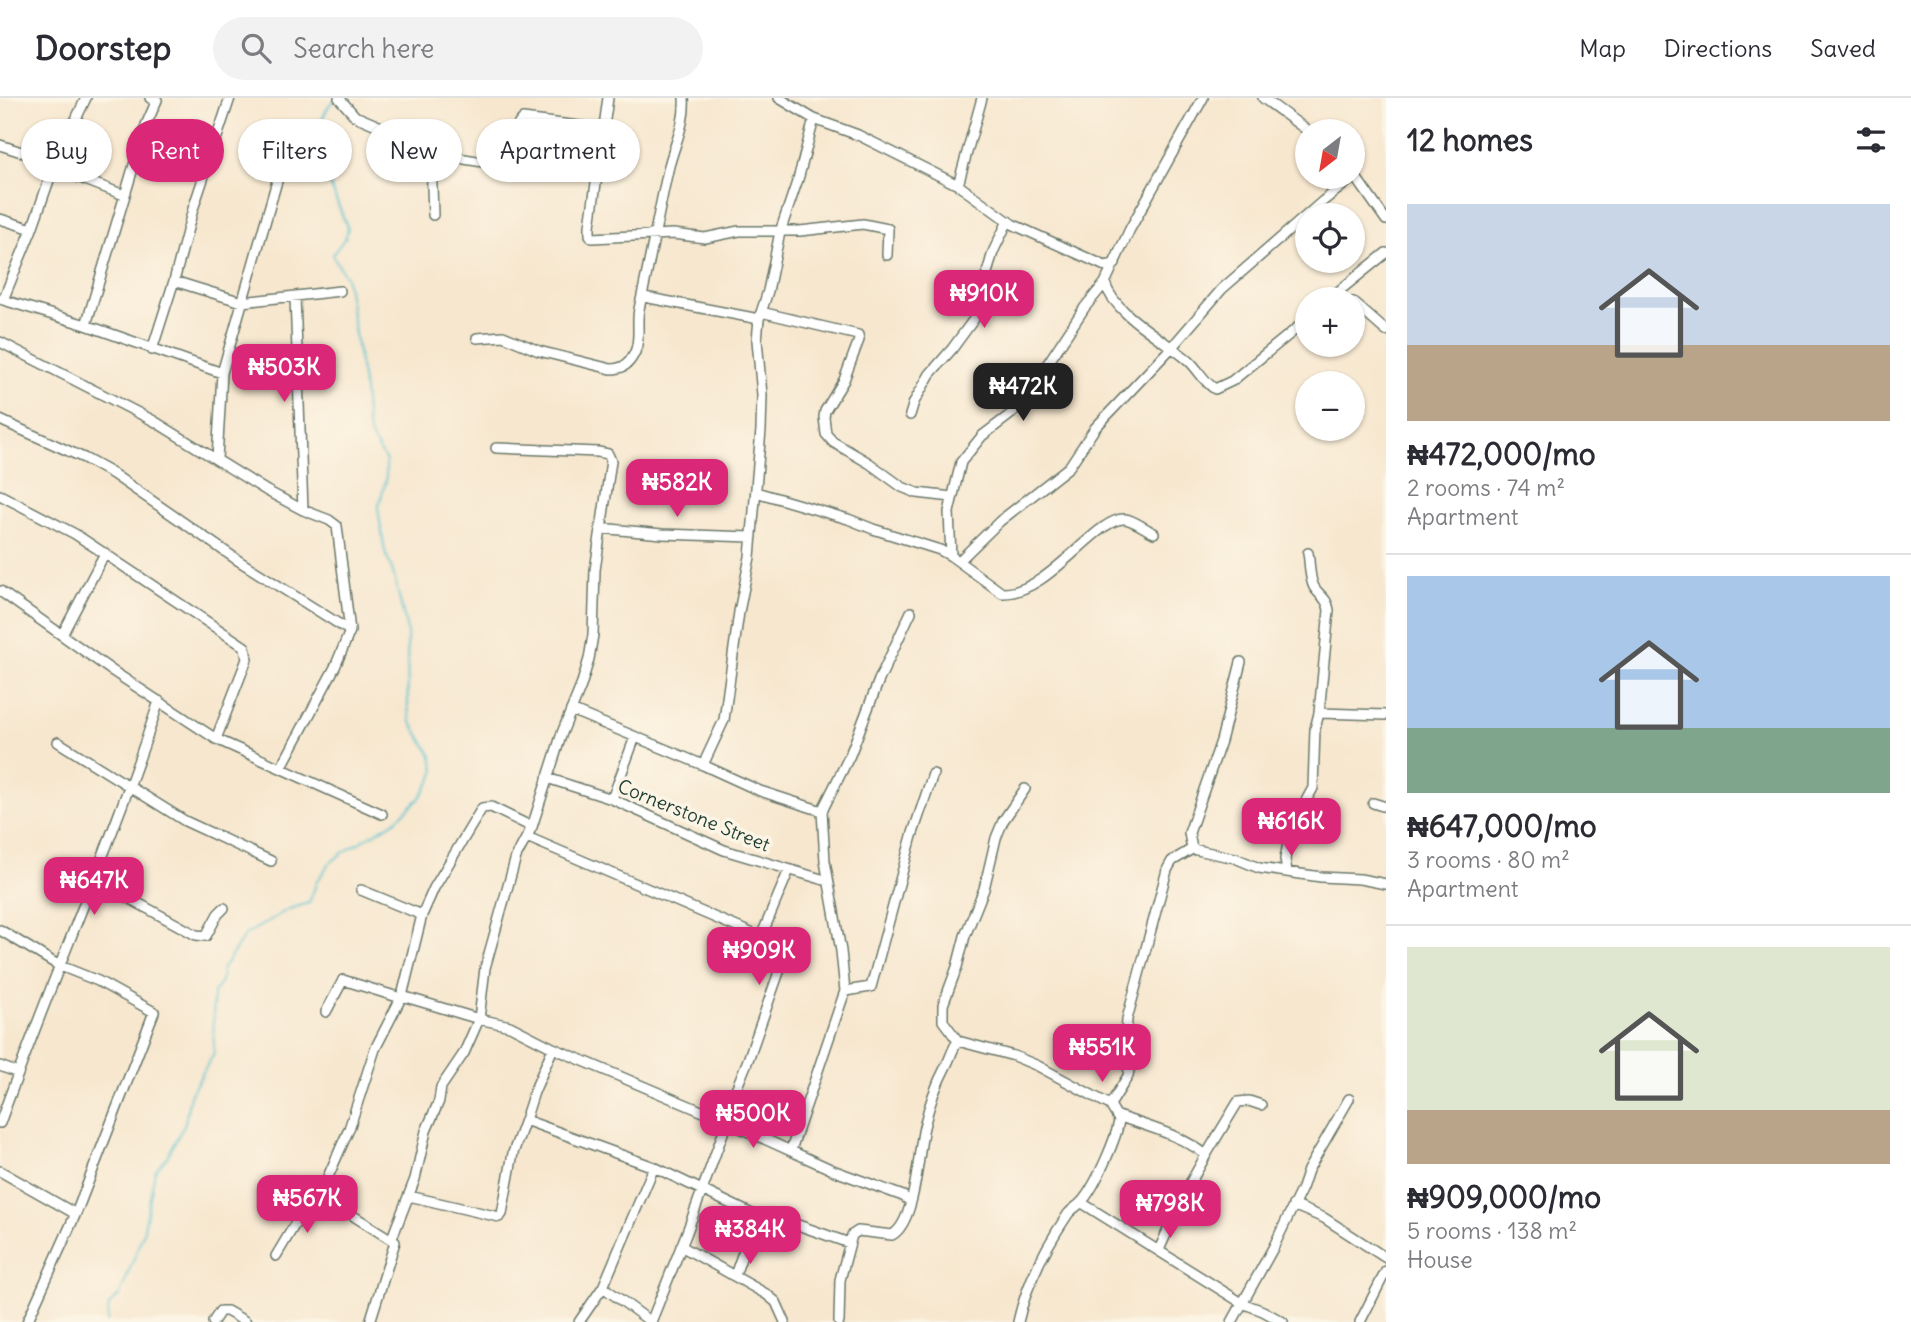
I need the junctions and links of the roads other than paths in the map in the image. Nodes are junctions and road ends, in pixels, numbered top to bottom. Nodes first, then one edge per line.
1 (86, 98) edge
2 (150, 98) edge
3 (230, 98) edge
4 (339, 98) edge
5 (608, 98) edge
6 (684, 98) edge
7 (779, 98) edge
8 (982, 98) edge
9 (1203, 98) edge
10 (1263, 98) edge
11 (76, 119) edge
12 (605, 119) edge
13 (814, 119) junction
14 (366, 121) edge
15 (1295, 121) edge
16 (0, 145) edge
17 (21, 153) edge
18 (49, 182) edge
19 (93, 182) edge
20 (277, 182) edge
21 (432, 182) edge
22 (597, 182) edge
23 (958, 185) junction
24 (1337, 189) edge
25 (1364, 189) edge
26 (124, 195) junction
27 (433, 215) dead end
28 (0, 219) edge
29 (1386, 220) edge
30 (1008, 221) junction
31 (32, 229) junction
32 (780, 232) junction
33 (656, 235) junction
34 (1386, 253) edge
35 (887, 255) dead end
36 (1108, 272) junction
37 (174, 281) junction
38 (1343, 287) edge
39 (340, 290) dead end
40 (295, 297) junction
41 (643, 297) junction
42 (2, 300) edge
43 (242, 302) junction
44 (1365, 313) edge
45 (760, 315) junction
46 (86, 325) junction
47 (1295, 330) edge
48 (1386, 331) edge
49 (477, 338) dead end
50 (0, 342) edge
51 (1172, 347) junction
52 (152, 350) junction
53 (222, 373) junction
54 (910, 415) dead end
55 (0, 420) edge
56 (496, 448) dead end
57 (217, 459) junction
58 (756, 492) junction
59 (0, 495) edge
60 (952, 497) junction
61 (303, 510) junction
62 (600, 528) junction
63 (1154, 533) dead end
64 (752, 537) junction
65 (105, 553) junction
66 (1308, 553) dead end
67 (955, 558) junction
68 (0, 590) edge
69 (911, 612) dead end
70 (350, 631) junction
71 (62, 635) junction
72 (1241, 662) dead end
73 (159, 701) junction
74 (571, 710) junction
75 (1319, 713) junction
76 (1386, 715) edge
77 (635, 737) junction
78 (216, 739) junction
79 (58, 742) dead end
80 (703, 765) junction
81 (281, 768) junction
82 (933, 774) dead end
83 (547, 778) junction
84 (128, 788) junction
85 (1025, 789) dead end
86 (612, 799) junction
87 (1373, 803) dead end
88 (1386, 807) edge
89 (822, 811) junction
90 (382, 814) dead end
91 (532, 827) junction
92 (527, 837) junction
93 (1192, 849) junction
94 (1285, 859) junction
95 (271, 861) dead end
96 (789, 870) junction
97 (1271, 870) junction
98 (1287, 872) junction
99 (94, 879) junction
100 (828, 881) junction
101 (1386, 884) edge
102 (361, 890) dead end
103 (224, 908) dead end
104 (422, 915) junction
105 (0, 930) edge
106 (760, 937) junction
107 (58, 965) junction
108 (845, 992) junction
109 (401, 997) junction
110 (326, 1012) dead end
111 (479, 1019) junction
112 (958, 1041) junction
113 (553, 1048) junction
114 (0, 1066) edge
115 (18, 1073) junction
116 (1349, 1099) dead end
117 (4, 1100) edge
118 (1110, 1105) junction
119 (1261, 1105) dead end
120 (1118, 1116) junction
121 (526, 1120) junction
122 (725, 1121) junction
123 (0, 1123) edge
124 (792, 1150) junction
125 (1206, 1155) junction
126 (654, 1167) junction
127 (0, 1171) edge
128 (702, 1191) junction
129 (320, 1195) junction
130 (408, 1196) junction
131 (907, 1199) junction
132 (1082, 1203) junction
133 (1293, 1205) junction
134 (77, 1211) junction
135 (756, 1216) junction
136 (391, 1238) junction
137 (849, 1243) junction
138 (681, 1246) junction
139 (1159, 1250) junction
140 (276, 1256) dead end
141 (1386, 1258) edge
142 (1386, 1271) edge
143 (735, 1275) junction
144 (603, 1287) junction
145 (1242, 1303) junction
146 (784, 1321) edge
147 (27, 1322) edge
148 (213, 1322) edge
149 (246, 1322) edge
150 (370, 1322) edge
151 (579, 1322) edge
152 (651, 1322) edge
153 (839, 1322) edge
154 (1018, 1322) edge
155 (1231, 1322) edge
156 (1283, 1322) edge
157 (1360, 1322) edge

1 - 11 street
2 - 26 street
3 - 37 street
4 - 14 street
5 - 12 street
6 - 33 street
7 - 13 street
8 - 23 street
9 - 36 street
10 - 15 street
13 - 23 street
13 - 32 street
16 - 17 street
18 - 31 street
19 - 26 street
20 - 43 street
21 - 27 street
22 - 33 street
23 - 30 street
24 - 51 street
25 - 29 street
26 - 46 street
28 - 31 street
30 - 36 street
30 - 54 street
31 - 42 street
32 - 33 street
32 - 35 street
32 - 45 street
33 - 41 street
34 - 38 street
36 - 51 street
36 - 60 street
37 - 43 street
37 - 52 street
39 - 40 street
40 - 43 street
40 - 61 street
41 - 45 street
41 - 49 street
42 - 46 street
43 - 53 street
44 - 48 street
45 - 58 street
45 - 60 street
46 - 52 street
47 - 51 street
50 - 57 street
51 - 67 street
52 - 53 street
53 - 57 street
55 - 70 street
56 - 62 street
57 - 61 street
58 - 64 street
58 - 67 street
59 - 65 street
60 - 67 street
61 - 70 street
62 - 64 street
62 - 74 street
63 - 67 street
64 - 80 street
65 - 71 street
65 - 78 street
66 - 75 street
68 - 71 street
69 - 89 street
70 - 81 street
71 - 73 street
72 - 93 street
73 - 78 street
73 - 84 street
74 - 77 street
74 - 83 street
75 - 76 street
75 - 94 street
77 - 80 street
77 - 86 street
78 - 81 street
79 - 84 street
80 - 89 street
81 - 90 street
82 - 108 street
83 - 86 street, Cornerstone Street
83 - 91 street
84 - 95 street
84 - 99 street
85 - 112 street
86 - 96 street, Cornerstone Street
87 - 88 street
89 - 100 street
91 - 92 street
91 - 104 street
92 - 106 street
92 - 111 street
93 - 97 street
93 - 118 street
94 - 97 street
94 - 98 street
96 - 100 street, Cornerstone Street
96 - 106 street
97 - 98 street
98 - 101 street
99 - 103 street
99 - 107 street
100 - 108 street
102 - 104 street
104 - 109 street
105 - 107 street
106 - 122 street
107 - 115 street
107 - 134 street
108 - 124 street
109 - 110 street
109 - 111 street
109 - 129 street
111 - 113 street
111 - 130 street
112 - 118 street
112 - 131 street
113 - 121 street
113 - 122 street
114 - 115 street
115 - 117 street
116 - 133 street
117 - 123 street
118 - 120 street
119 - 125 street
120 - 125 street
120 - 132 street
121 - 126 street
121 - 130 street
122 - 124 street
122 - 128 street
124 - 131 street
125 - 139 street
126 - 128 street
126 - 144 street
127 - 134 street
128 - 135 street
128 - 138 street
129 - 136 street
129 - 140 street
130 - 136 street
131 - 137 street
132 - 139 street
132 - 154 street
133 - 141 street
133 - 145 street
134 - 147 street
135 - 137 street
135 - 143 street
136 - 150 street
137 - 153 street
138 - 143 street
138 - 152 street
139 - 145 street
142 - 157 street
143 - 146 street
144 - 151 street
144 - 152 street
145 - 155 street
145 - 156 street
148 - 149 street

